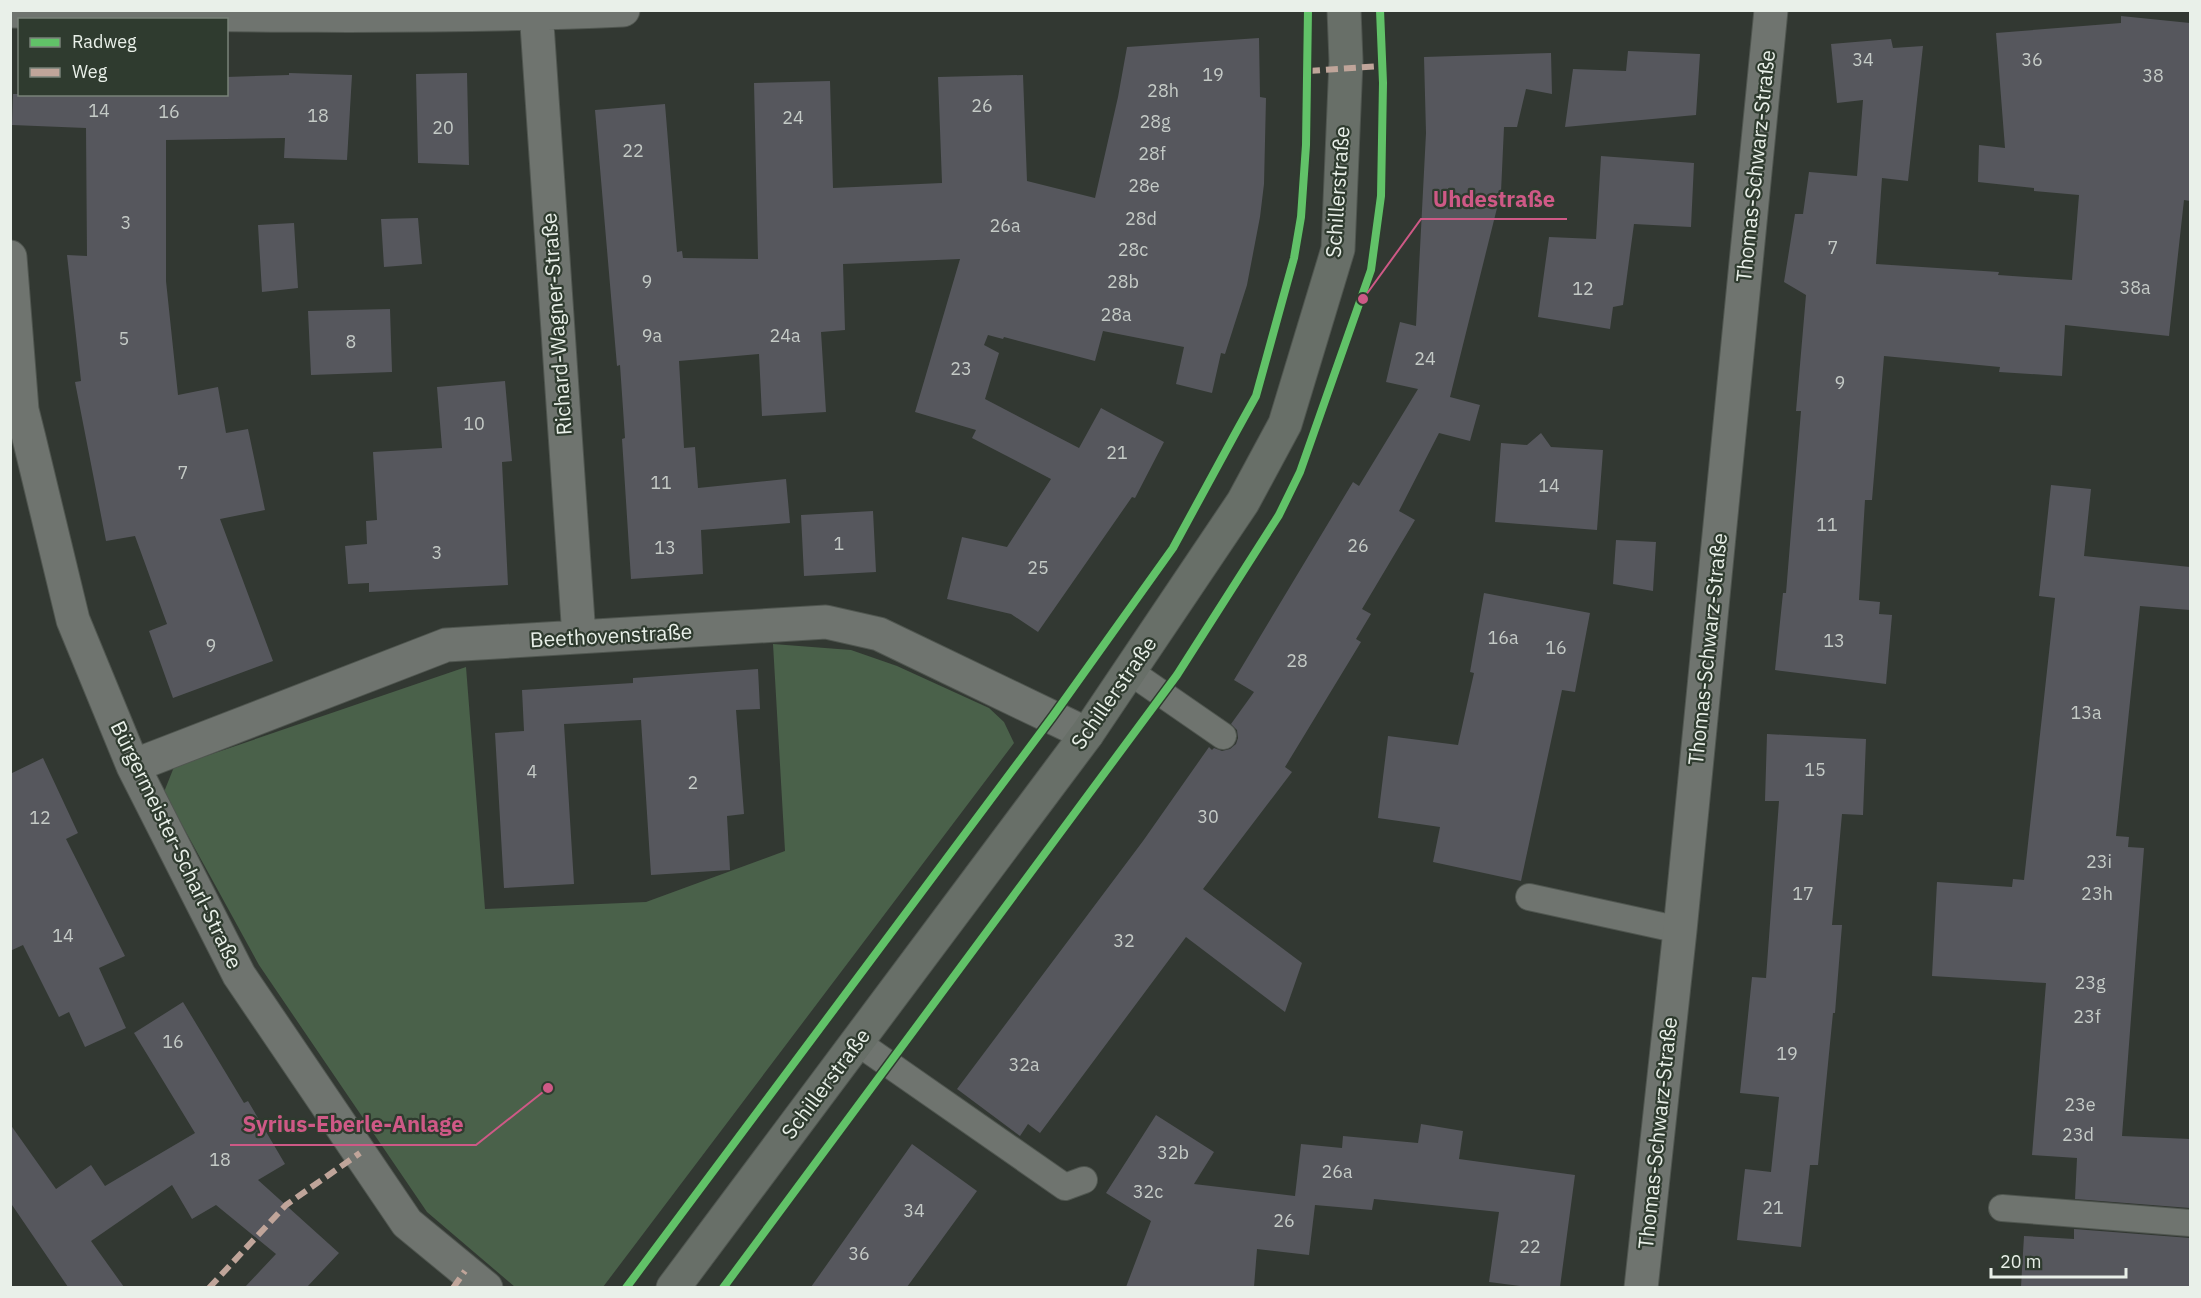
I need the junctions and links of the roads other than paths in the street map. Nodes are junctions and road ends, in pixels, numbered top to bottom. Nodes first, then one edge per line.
1 (622, 10) edge
2 (1344, 10) edge
3 (1771, 10) edge
4 (10, 11) edge
5 (536, 12) edge
6 (209, 13) edge
7 (10, 257) edge
8 (579, 638) junction
9 (1129, 671) junction
10 (1087, 734) junction
11 (1223, 736) dead end
12 (133, 766) junction
13 (1529, 897) dead end
14 (1680, 930) junction
15 (856, 1042) junction
16 (1084, 1180) dead end
17 (2002, 1208) dead end
18 (2190, 1223) edge
19 (486, 1287) edge
20 (673, 1287) edge
21 (1641, 1287) edge

1 - 5 street
2 - 9 street, Schillerstraße
3 - 14 street, Thomas-Schwarz-Straße
4 - 6 street
5 - 6 street
5 - 8 street, Richard-Wagner-Straße
7 - 12 street, Bürgermeister-Scharl-Straße
8 - 10 street, Beethovenstraße
8 - 12 street, Beethovenstraße
9 - 10 street, Schillerstraße
9 - 11 lane
10 - 15 street, Schillerstraße
12 - 19 street, Bürgermeister-Scharl-Straße
13 - 14 lane
14 - 21 street, Thomas-Schwarz-Straße
15 - 16 lane
15 - 20 street, Schillerstraße
17 - 18 lane

